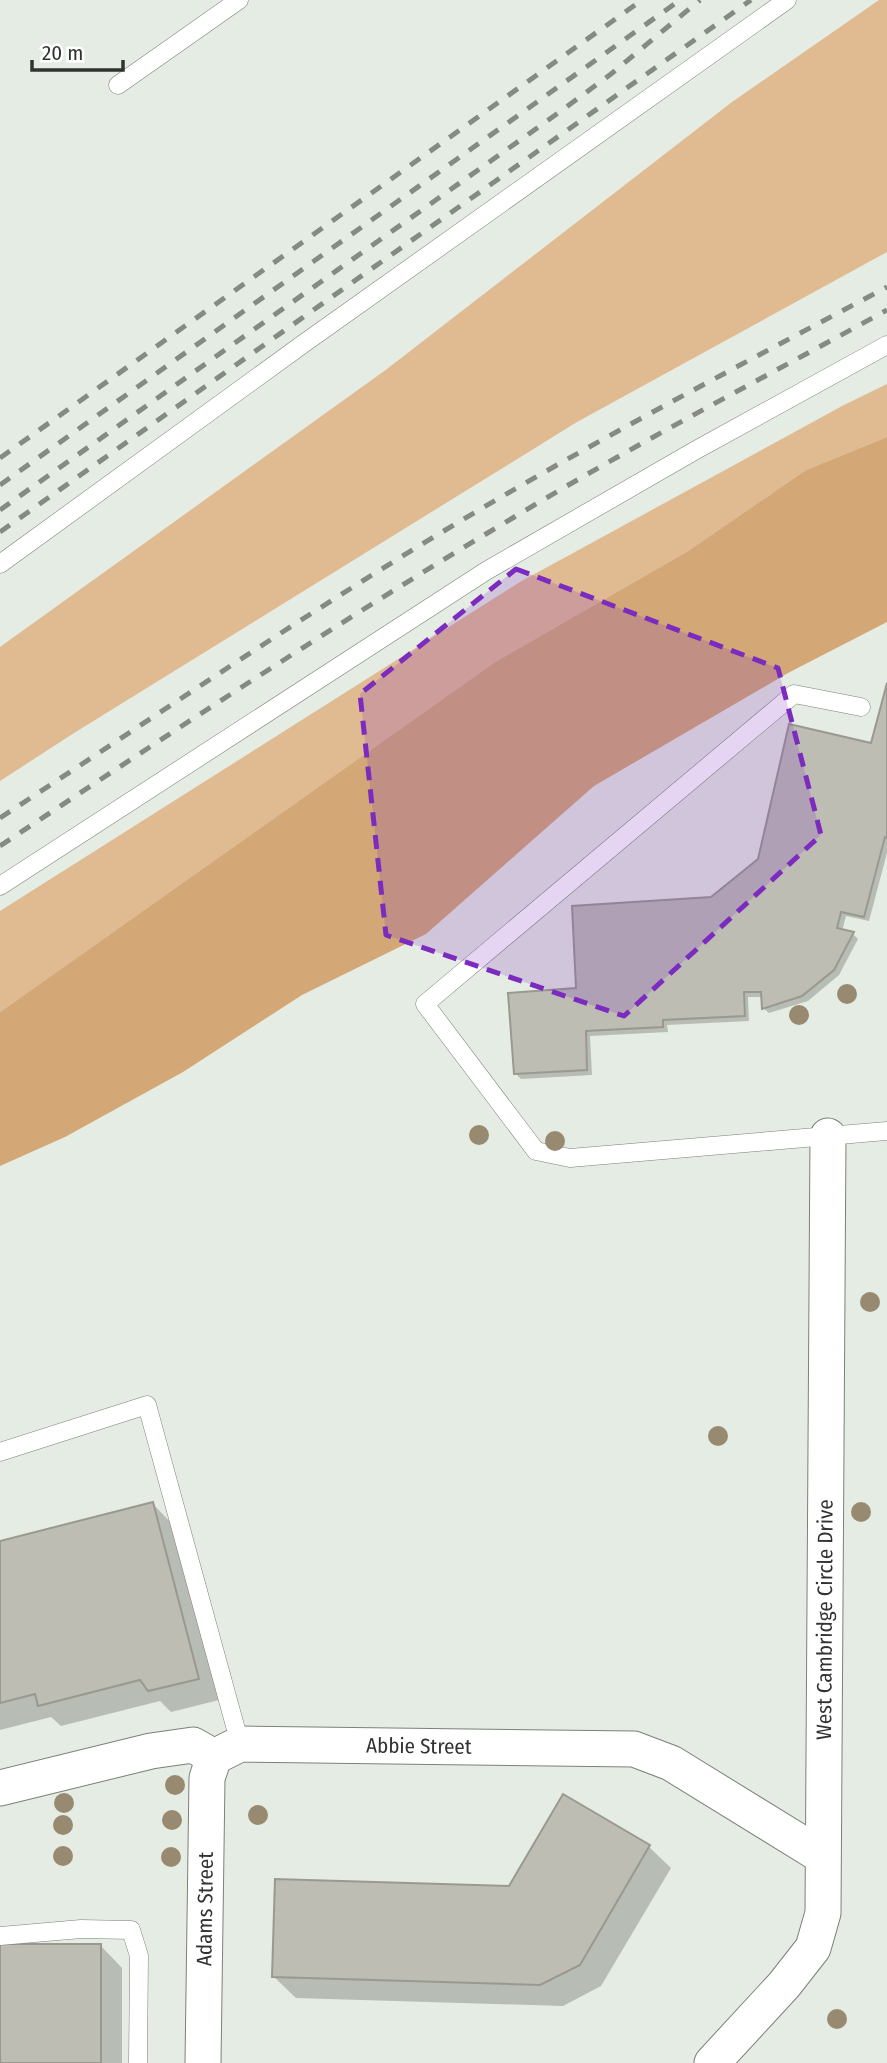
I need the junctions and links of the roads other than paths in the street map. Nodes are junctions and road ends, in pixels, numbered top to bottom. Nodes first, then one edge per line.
1 (239, 0) edge
2 (787, 0) edge
3 (118, 85) dead end
4 (887, 345) edge
5 (0, 564) edge
6 (861, 707) dead end
7 (0, 886) edge
8 (887, 1131) edge
9 (828, 1136) junction
10 (0, 1452) edge
11 (227, 1751) junction
12 (0, 1788) edge
13 (822, 1856) junction
14 (0, 1936) edge
15 (138, 2063) edge
16 (203, 2063) edge
17 (712, 2063) edge

1 - 3 lane
2 - 5 lane
4 - 7 lane
6 - 9 lane
8 - 9 lane
9 - 13 street, West Cambridge Circle Drive
10 - 11 lane
11 - 12 street, Abbie Street
11 - 13 street, Abbie Street
11 - 16 street, Adams Street
13 - 17 street, West Cambridge Circle Drive
14 - 15 lane

